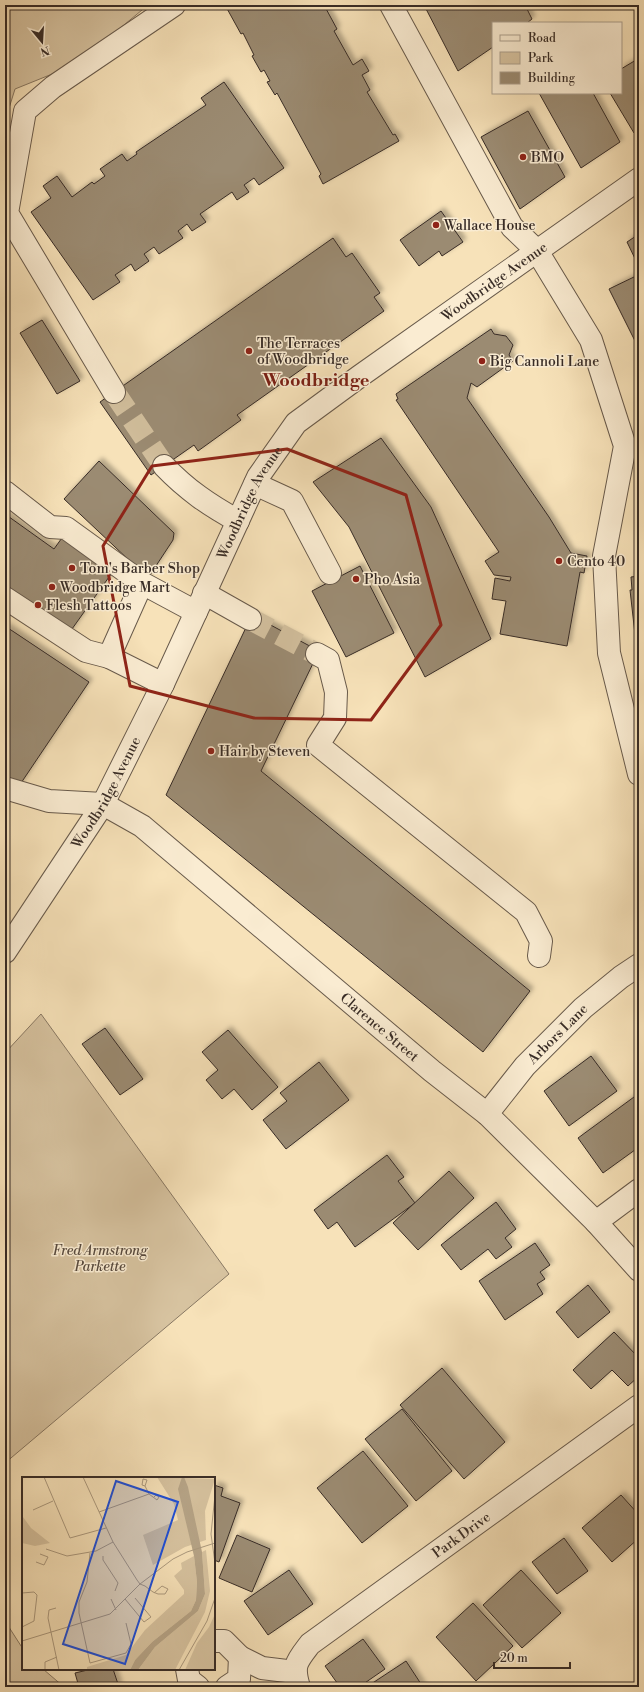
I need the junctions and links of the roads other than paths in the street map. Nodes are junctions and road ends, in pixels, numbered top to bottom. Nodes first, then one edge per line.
1 (174, 5) edge
2 (391, 5) edge
3 (639, 179) edge
4 (536, 251) junction
5 (114, 392) tunnel mouth
6 (164, 466) tunnel mouth
7 (255, 484) junction
8 (5, 492) edge
9 (238, 521) junction
10 (330, 573) dead end
11 (142, 583) junction
12 (5, 598) edge
13 (200, 603) junction
14 (250, 619) tunnel mouth
15 (317, 654) tunnel mouth
16 (109, 657) junction
17 (164, 684) junction
18 (639, 774) edge
19 (5, 788) edge
20 (103, 804) junction
21 (5, 952) edge
22 (539, 956) dead end
23 (639, 965) edge
24 (487, 1114) junction
25 (639, 1190) edge
26 (596, 1222) junction
27 (639, 1270) edge
28 (639, 1406) edge
29 (215, 1641) edge
30 (240, 1657) junction
31 (187, 1670) edge
32 (297, 1680) edge
33 (198, 1687) edge
34 (226, 1687) edge

1 - 5 street
2 - 4 street
3 - 4 street, Woodbridge Avenue
4 - 7 street, Woodbridge Avenue
4 - 18 street
6 - 9 street
7 - 9 street, Woodbridge Avenue
7 - 10 street
8 - 11 street
9 - 13 street, Woodbridge Avenue
11 - 13 street
11 - 16 street
12 - 16 street
13 - 14 street
13 - 17 street, Woodbridge Avenue
15 - 22 street
16 - 17 street
17 - 20 street, Woodbridge Avenue
19 - 20 street
20 - 21 street, Woodbridge Avenue
20 - 24 street, Clarence Street
23 - 24 street, Arbors Lane
24 - 26 street, Clarence Street
25 - 26 street
26 - 27 street, Clarence Street
28 - 32 street, Park Drive
29 - 30 street, Park Drive
30 - 32 street, Park Drive
30 - 34 street
31 - 33 street

